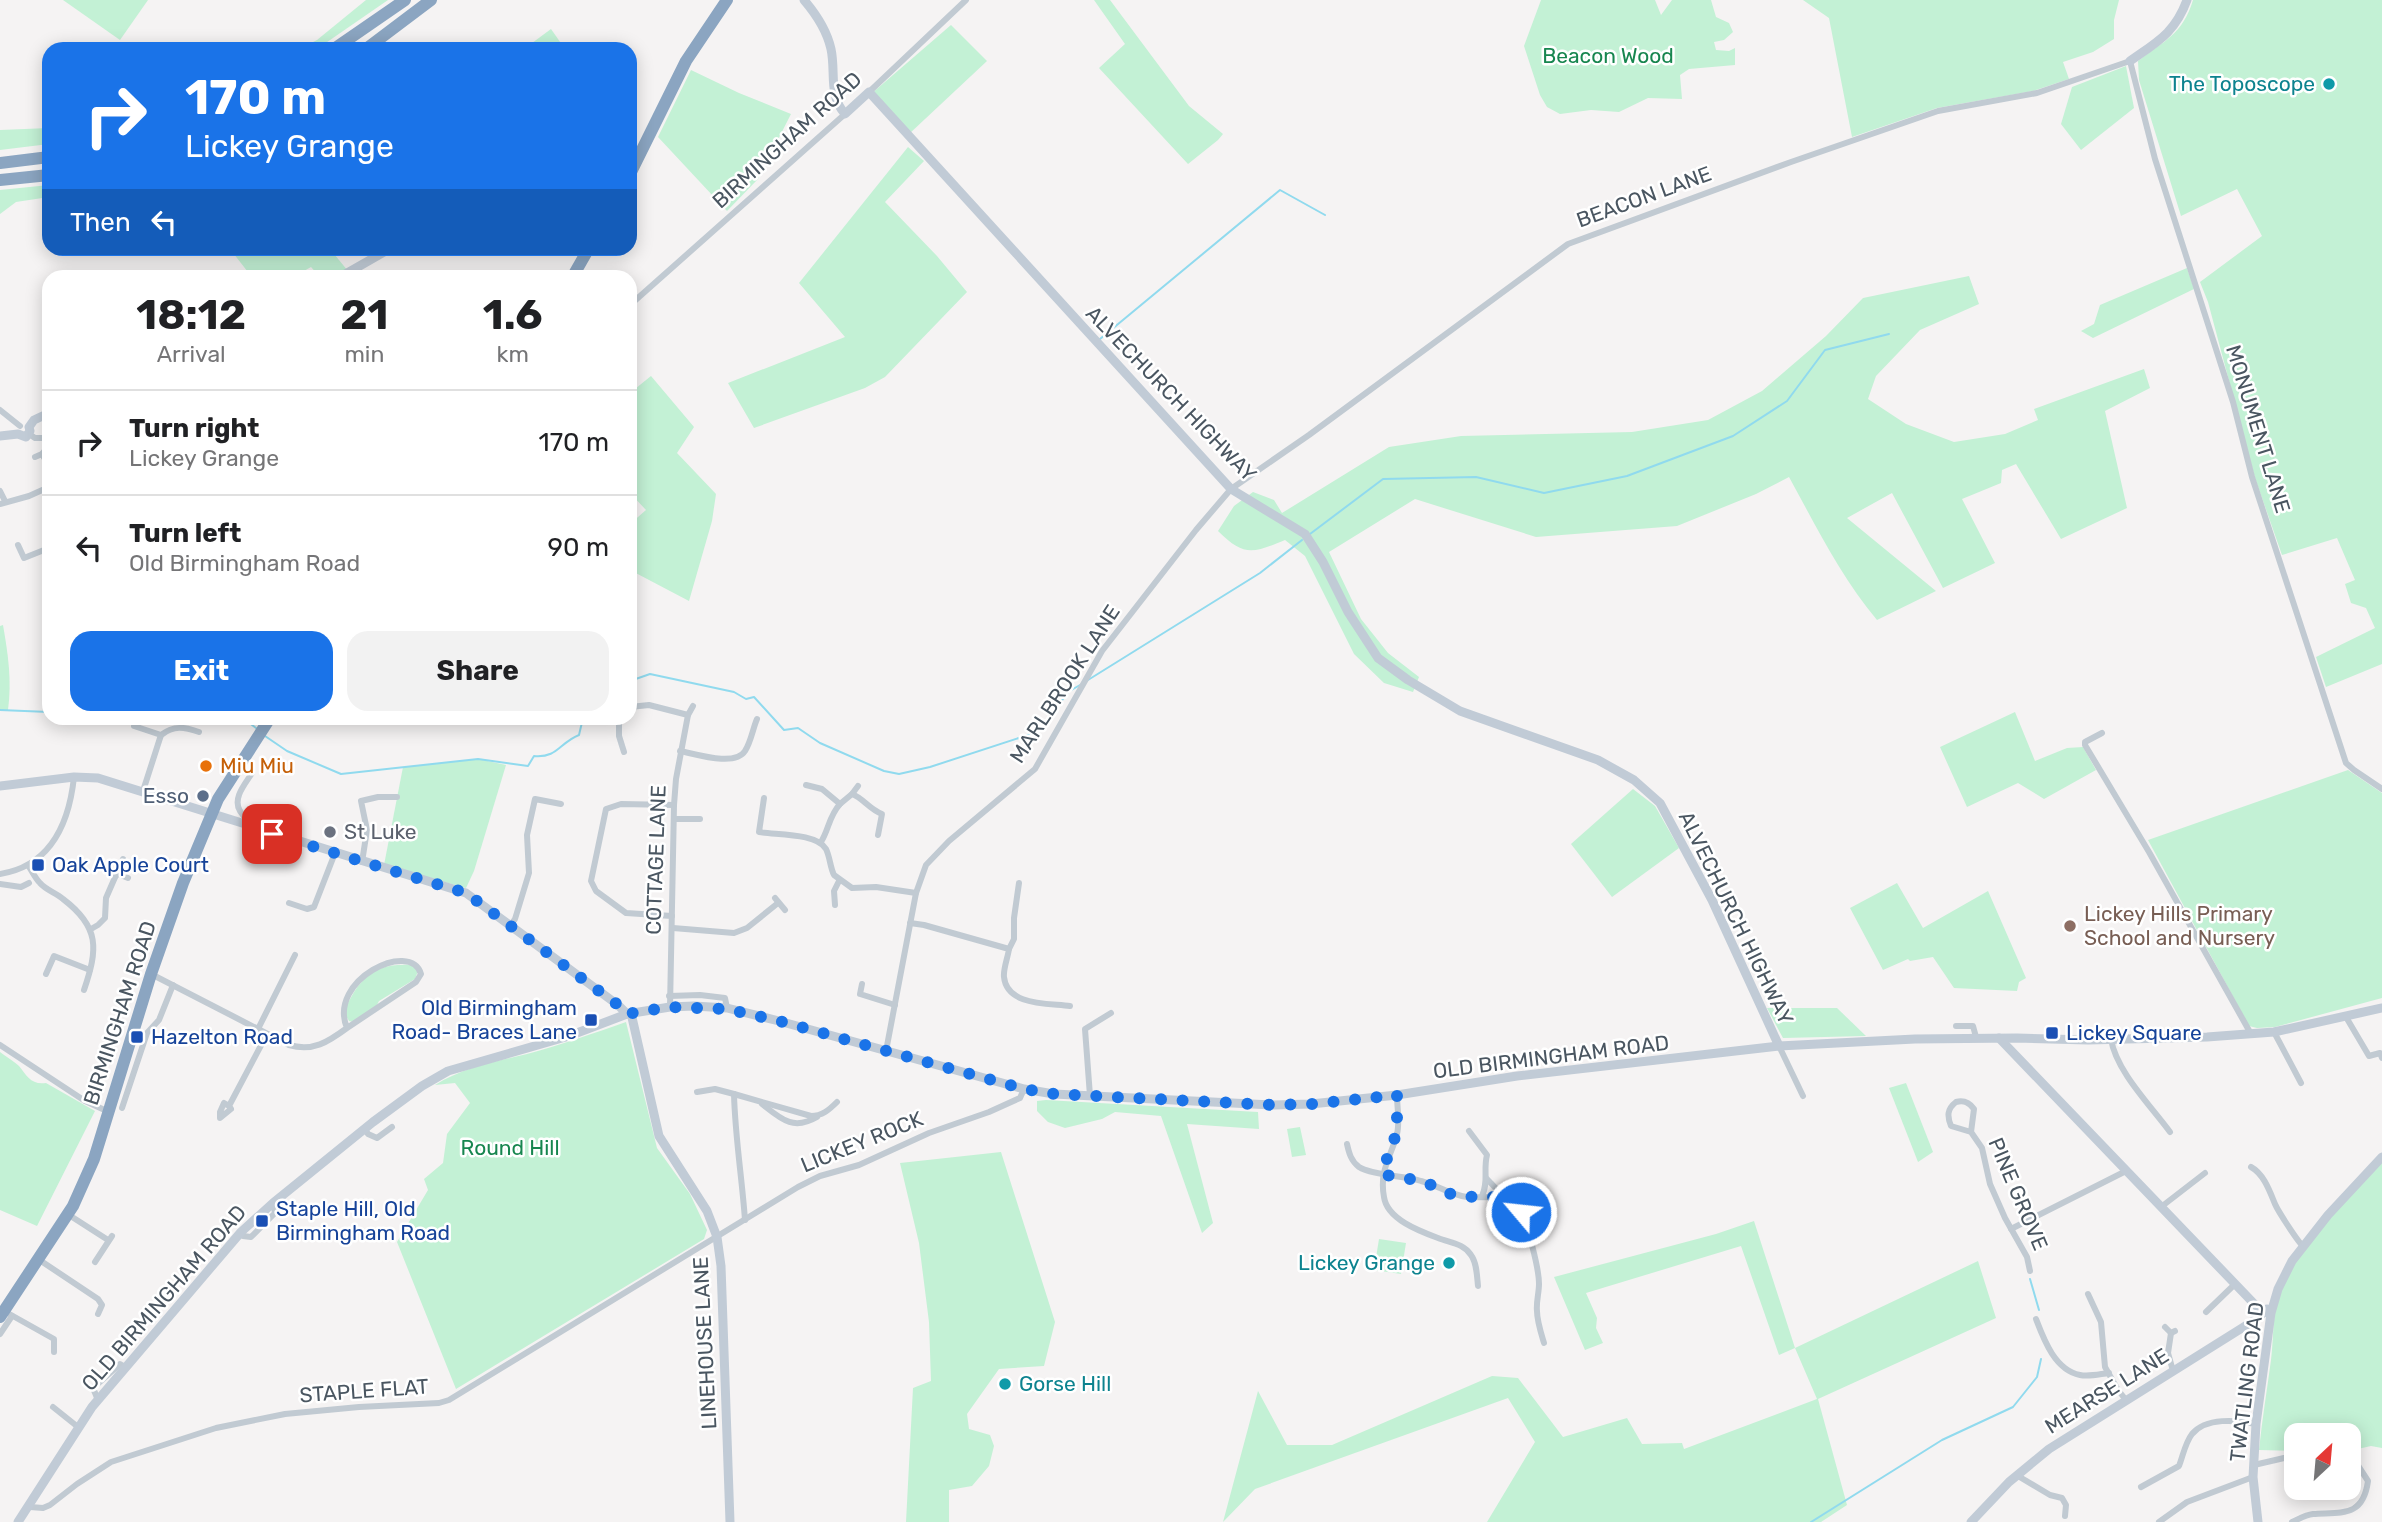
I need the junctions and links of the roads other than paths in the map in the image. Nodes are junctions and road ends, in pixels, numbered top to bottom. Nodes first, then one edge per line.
1 (405, 0) edge
2 (431, 0) edge
3 (727, 0) edge
4 (804, 0) edge
5 (966, 0) edge
6 (2187, 0) edge
7 (344, 42) edge
8 (375, 42) edge
9 (2130, 61) junction
10 (869, 92) junction
11 (845, 114) junction
12 (42, 158) edge
13 (637, 160) edge
14 (0, 163) edge
15 (42, 175) edge
16 (0, 180) edge
17 (377, 256) edge
18 (352, 270) edge
19 (637, 299) edge
20 (0, 410) edge
21 (42, 416) edge
22 (24, 430) junction
23 (0, 436) edge
24 (42, 438) edge
25 (1231, 489) junction
26 (42, 490) edge
27 (0, 491) edge
28 (3, 503) edge
29 (18, 545) dead end
30 (42, 552) edge
31 (637, 706) edge
32 (692, 706) dead end
33 (688, 715) junction
34 (757, 719) dead end
35 (619, 725) edge
36 (134, 726) dead end
37 (264, 728) edge
38 (199, 732) dead end
39 (2102, 733) dead end
40 (161, 734) junction
41 (681, 751) junction
42 (624, 752) dead end
43 (252, 773) dead end
44 (74, 777) junction
45 (806, 785) dead end
46 (0, 786) edge
47 (858, 786) dead end
48 (2382, 789) edge
49 (143, 791) junction
50 (357, 791) dead end
51 (852, 794) junction
52 (397, 797) dead end
53 (361, 801) junction
54 (762, 802) dead end
55 (561, 804) dead end
56 (840, 804) junction
57 (674, 805) junction
58 (211, 815) junction
59 (700, 819) dead end
60 (676, 820) junction
61 (247, 826) junction
62 (759, 832) junction
63 (878, 835) dead end
64 (757, 840) dead end
65 (821, 842) junction
66 (335, 853) junction
67 (123, 859) dead end
68 (362, 862) junction
69 (28, 865) junction
70 (0, 874) edge
71 (118, 874) junction
72 (18, 877) dead end
73 (128, 878) dead end
74 (839, 881) junction
75 (29, 883) dead end
76 (1019, 883) dead end
77 (0, 884) edge
78 (21, 887) junction
79 (916, 893) junction
80 (289, 903) dead end
81 (835, 905) dead end
82 (785, 910) dead end
83 (672, 916) junction
84 (910, 923) junction
85 (510, 926) junction
86 (673, 928) junction
87 (91, 929) junction
88 (1009, 949) junction
89 (295, 956) dead end
90 (90, 970) junction
91 (47, 974) dead end
92 (151, 974) junction
93 (862, 984) dead end
94 (173, 985) junction
95 (84, 990) dead end
96 (669, 996) junction
97 (895, 1005) junction
98 (1070, 1006) dead end
99 (670, 1007) junction
100 (2382, 1008) edge
101 (727, 1009) junction
102 (1111, 1013) dead end
103 (629, 1014) junction
104 (2346, 1017) junction
105 (1956, 1026) dead end
106 (347, 1028) junction
107 (258, 1029) junction
108 (2274, 1032) junction
109 (267, 1034) junction
110 (2251, 1034) junction
111 (1976, 1037) junction
112 (1999, 1038) junction
113 (2111, 1039) junction
114 (0, 1045) edge
115 (1779, 1046) junction
116 (886, 1051) junction
117 (2382, 1058) edge
118 (2301, 1083) dead end
119 (1024, 1089) junction
120 (697, 1091) dead end
121 (734, 1094) junction
122 (1397, 1095) junction
123 (1090, 1096) junction
124 (1803, 1096) dead end
125 (758, 1100) junction
126 (837, 1102) dead end
127 (229, 1106) dead end
128 (122, 1108) dead end
129 (109, 1112) junction
130 (818, 1116) junction
131 (392, 1127) dead end
132 (365, 1129) junction
133 (1469, 1131) dead end
134 (1971, 1132) junction
135 (2171, 1132) dead end
136 (1484, 1136) dead end
137 (1476, 1140) junction
138 (1347, 1144) dead end
139 (2382, 1157) edge
140 (2251, 1167) dead end
141 (2126, 1171) junction
142 (1382, 1172) junction
143 (2205, 1173) dead end
144 (1487, 1179) junction
145 (1482, 1196) junction
146 (1505, 1198) junction
147 (2161, 1207) junction
148 (69, 1215) junction
149 (745, 1220) junction
150 (2011, 1229) junction
151 (717, 1237) junction
152 (2303, 1246) junction
153 (38, 1259) junction
154 (95, 1262) dead end
155 (2030, 1271) dead end
156 (2235, 1284) junction
157 (1478, 1286) dead end
158 (2088, 1294) dead end
159 (2273, 1303) junction
160 (2206, 1312) dead end
161 (2263, 1313) junction
162 (5, 1314) edge
163 (98, 1314) dead end
164 (2036, 1320) dead end
165 (2165, 1327) dead end
166 (2269, 1331) junction
167 (0, 1334) edge
168 (1544, 1343) dead end
169 (54, 1352) dead end
170 (2173, 1371) junction
171 (2109, 1373) junction
172 (2126, 1400) junction
173 (53, 1407) dead end
174 (2256, 1424) junction
175 (78, 1427) junction
176 (2284, 1458) dead end
177 (2254, 1465) junction
178 (2361, 1469) edge
179 (2018, 1476) junction
180 (2253, 1477) junction
181 (2141, 1487) dead end
182 (2361, 1500) edge
183 (2361, 1500) edge
184 (30, 1507) junction
185 (2065, 1516) dead end
186 (18, 1522) edge
187 (730, 1522) edge
188 (1971, 1522) edge
189 (2159, 1522) edge
190 (2258, 1522) edge
191 (2292, 1522) edge

1 - 7 highway
2 - 8 highway
3 - 13 highway
4 - 11 street
5 - 10 street, BIRMINGHAM ROAD
6 - 9 street
9 - 25 street, BEACON LANE
9 - 48 street, MONUMENT LANE
10 - 11 street, BIRMINGHAM ROAD
10 - 25 street, ALVECHURCH HIGHWAY
11 - 19 street, BIRMINGHAM ROAD
12 - 14 highway
15 - 16 highway
17 - 18 street
20 - 22 street
21 - 22 street
22 - 23 street
22 - 24 street
25 - 79 street, MARLBROOK LANE
25 - 115 street, ALVECHURCH HIGHWAY
26 - 28 street
27 - 28 street
29 - 30 street
31 - 33 street
32 - 33 street, COTTAGE LANE
33 - 41 street, COTTAGE LANE
34 - 41 street
35 - 42 street
36 - 40 street
37 - 58 highway, BIRMINGHAM ROAD
38 - 40 street
39 - 110 street
40 - 49 street
41 - 57 street, COTTAGE LANE
43 - 61 street
44 - 46 street
44 - 49 street
44 - 69 street
45 - 56 street
47 - 51 street
49 - 58 street
50 - 53 street
51 - 56 street
51 - 63 street
52 - 53 street
53 - 68 street
54 - 62 street
55 - 85 street
56 - 65 street
57 - 60 street, COTTAGE LANE
57 - 83 street
58 - 61 street
58 - 92 highway, BIRMINGHAM ROAD
59 - 60 street
60 - 83 street, COTTAGE LANE
61 - 66 street
62 - 64 street
62 - 65 street
65 - 74 street
66 - 68 street
66 - 80 street
67 - 71 street
68 - 85 street
69 - 70 street
69 - 87 street
71 - 73 street
71 - 87 street
72 - 78 street
74 - 79 street
74 - 81 street
75 - 78 street
76 - 88 street
77 - 78 street
79 - 84 street, MARLBROOK LANE
82 - 86 street
83 - 86 street, COTTAGE LANE
84 - 88 street
84 - 97 street, MARLBROOK LANE
85 - 103 street
86 - 96 street, COTTAGE LANE
87 - 90 street
88 - 98 street
89 - 107 street
90 - 91 street
90 - 95 street
92 - 94 street
92 - 129 highway, BIRMINGHAM ROAD
93 - 97 street
94 - 107 street
94 - 128 street
96 - 99 street, COTTAGE LANE
96 - 101 street
97 - 116 street, MARLBROOK LANE
99 - 101 street, OLD BIRMINGHAM ROAD
99 - 103 street, OLD BIRMINGHAM ROAD
100 - 104 street, OLD BIRMINGHAM ROAD
101 - 116 street, OLD BIRMINGHAM ROAD
102 - 123 street
103 - 132 street, OLD BIRMINGHAM ROAD
103 - 151 street, LINEHOUSE LANE
104 - 108 street, OLD BIRMINGHAM ROAD
104 - 117 street
105 - 111 street
106 - 106 street
106 - 109 street
107 - 109 street
108 - 110 street, OLD BIRMINGHAM ROAD
108 - 118 street
109 - 127 street
110 - 113 street, OLD BIRMINGHAM ROAD
111 - 112 street, OLD BIRMINGHAM ROAD
111 - 115 street, OLD BIRMINGHAM ROAD
112 - 113 street, OLD BIRMINGHAM ROAD
112 - 141 street
113 - 135 street
114 - 129 street
115 - 122 street, OLD BIRMINGHAM ROAD
115 - 124 street
116 - 119 street, OLD BIRMINGHAM ROAD
119 - 123 street, OLD BIRMINGHAM ROAD
119 - 149 street, LICKEY ROCK
120 - 121 street
121 - 125 street
121 - 149 street
122 - 123 street, OLD BIRMINGHAM ROAD
122 - 142 street
125 - 130 street
125 - 130 street
126 - 130 street
129 - 148 highway, BIRMINGHAM ROAD
131 - 132 street
132 - 175 street, OLD BIRMINGHAM ROAD
133 - 137 street
134 - 134 street, PINE GROVE
134 - 150 street, PINE GROVE
136 - 137 street
137 - 144 street
138 - 142 street
139 - 152 street, TWATLING ROAD
140 - 152 street
141 - 147 street
141 - 150 street
142 - 145 street
142 - 157 street
143 - 147 street
144 - 145 street
144 - 146 street
145 - 146 street
146 - 168 street
147 - 156 street
148 - 153 highway, BIRMINGHAM ROAD
148 - 154 street
149 - 151 street, LICKEY ROCK
150 - 155 street, PINE GROVE
151 - 184 street, STAPLE FLAT
151 - 187 street, LINEHOUSE LANE
152 - 159 street, TWATLING ROAD
153 - 162 highway, BIRMINGHAM ROAD
153 - 163 street
156 - 160 street
156 - 161 street
158 - 171 street
159 - 161 street, MEARSE LANE
159 - 166 street, TWATLING ROAD
161 - 166 street
161 - 170 street, MEARSE LANE
162 - 167 street
162 - 169 street
164 - 171 street
165 - 170 street
166 - 174 street, TWATLING ROAD
170 - 172 street, MEARSE LANE
171 - 172 street
172 - 179 street, MEARSE LANE
173 - 175 street
174 - 177 street, TWATLING ROAD
174 - 181 street
175 - 184 street, OLD BIRMINGHAM ROAD
176 - 177 street
177 - 180 street, TWATLING ROAD
178 - 183 street
179 - 185 street
179 - 188 street, MEARSE LANE
180 - 189 street
180 - 190 street, TWATLING ROAD
182 - 191 street
184 - 186 street, OLD BIRMINGHAM ROAD

